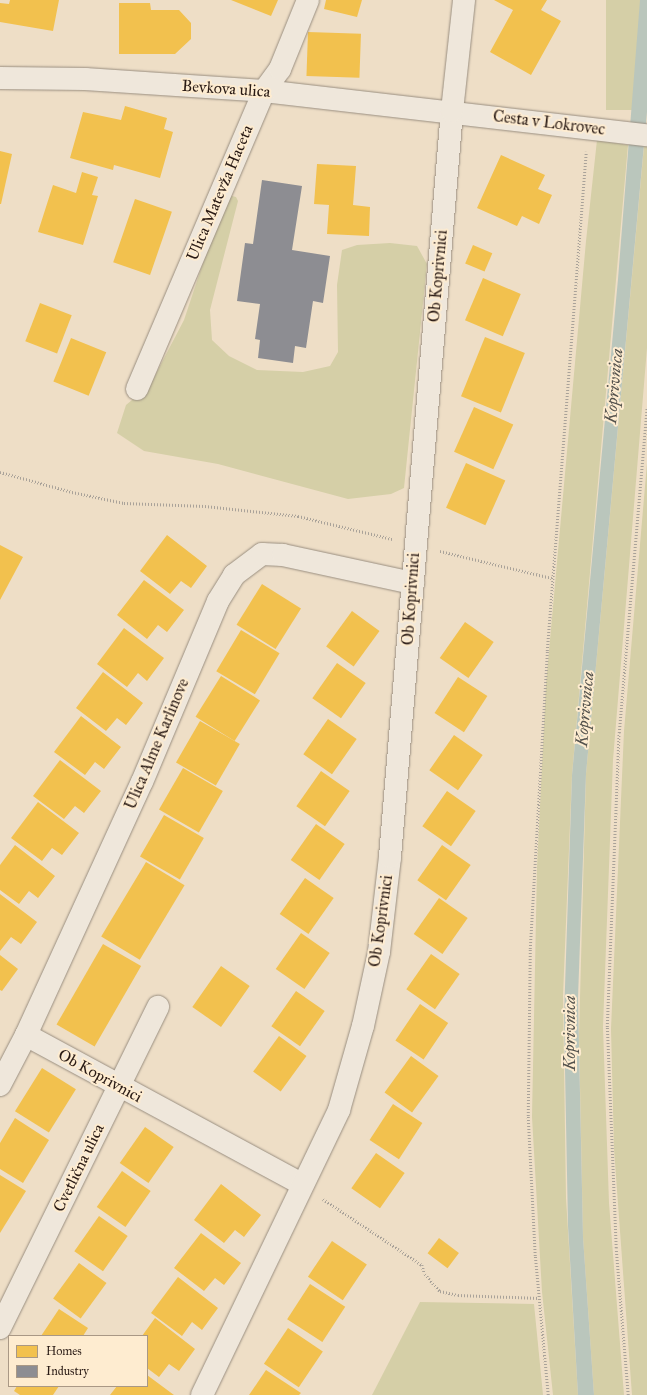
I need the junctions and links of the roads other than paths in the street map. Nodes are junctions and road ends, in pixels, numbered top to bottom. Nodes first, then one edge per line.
1 (308, 0) edge
2 (464, 0) edge
3 (0, 78) edge
4 (264, 91) junction
5 (452, 111) junction
6 (647, 135) edge
7 (137, 389) dead end
8 (413, 583) junction
9 (158, 1007) dead end
10 (26, 1035) junction
11 (0, 1085) edge
12 (118, 1087) junction
13 (301, 1184) junction
14 (0, 1328) edge
15 (202, 1395) edge

1 - 4 street, Ulica Matevža Haceta
2 - 5 street, Ob Koprivnici
3 - 4 street, Bevkova ulica
4 - 5 street, Bevkova ulica
4 - 7 street, Ulica Matevža Haceta
5 - 6 street, Cesta v Lokrovec
5 - 8 street, Ob Koprivnici
8 - 10 street, Ulica Alme Karlinove
8 - 13 street, Ob Koprivnici
9 - 12 street, Cvetlična ulica
10 - 11 street, Ulica Alme Karlinove
10 - 12 street, Ob Koprivnici
12 - 13 street, Ob Koprivnici
12 - 14 street, Cvetlična ulica
13 - 15 street, Ob Koprivnici

